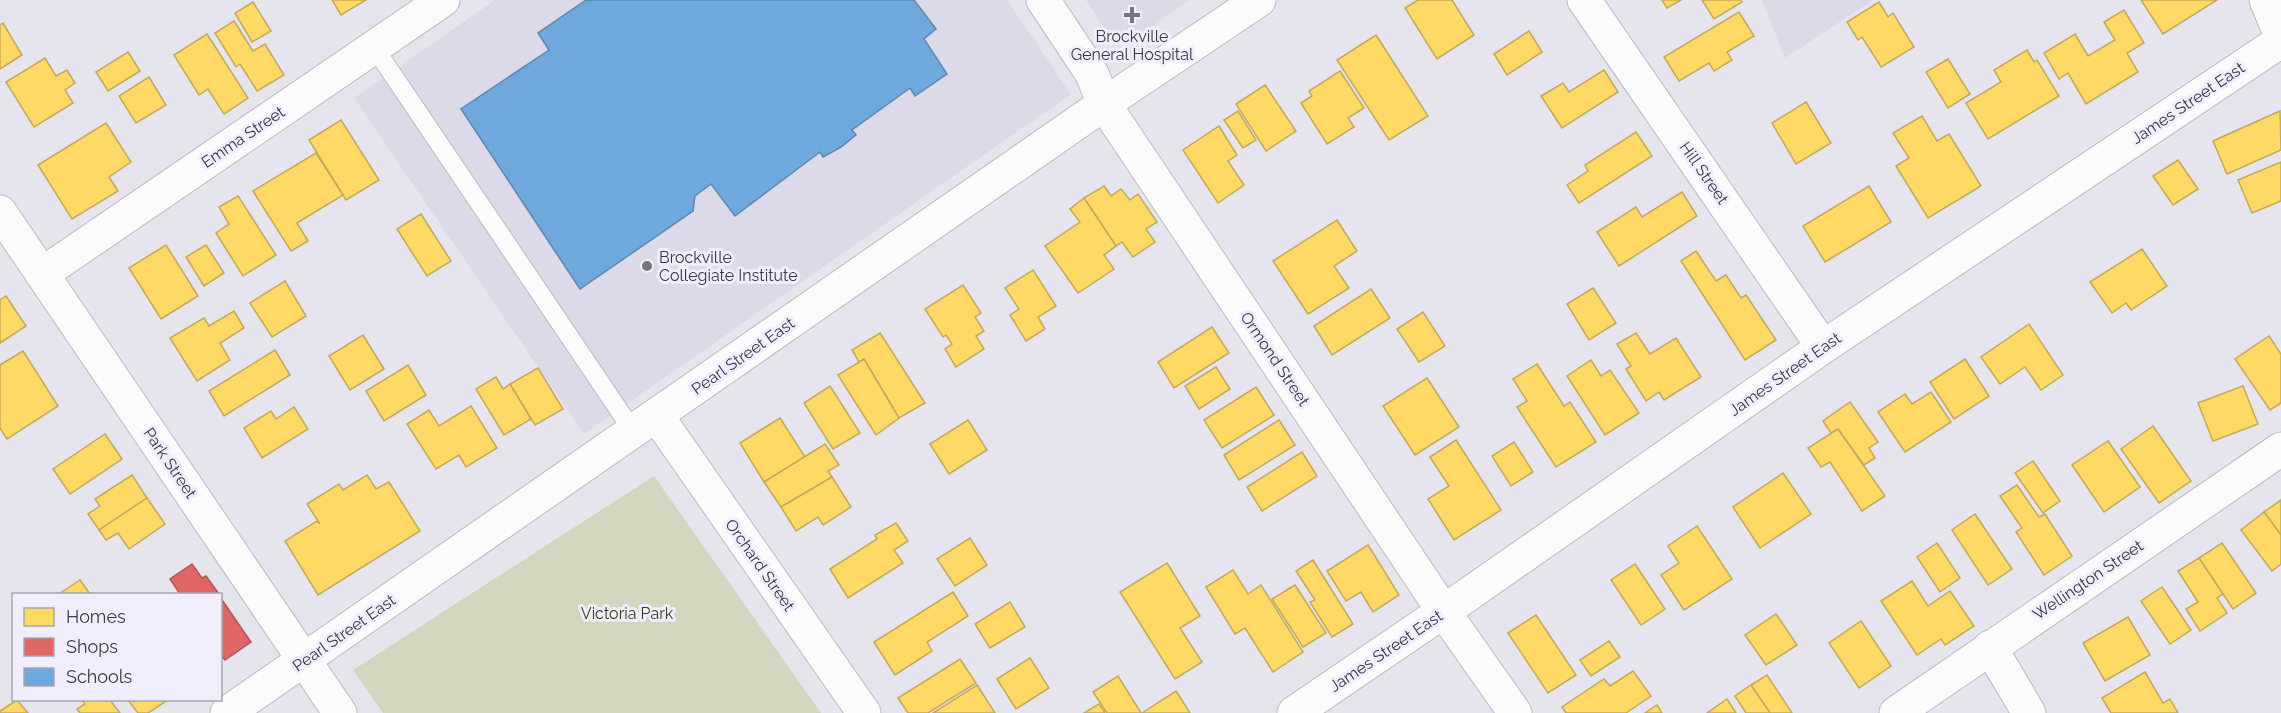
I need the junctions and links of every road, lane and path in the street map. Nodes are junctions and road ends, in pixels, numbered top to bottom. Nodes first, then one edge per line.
1 (443, 0) edge
2 (1043, 0) edge
3 (1259, 0) edge
4 (1584, 0) edge
5 (2266, 0) edge
6 (2281, 36) edge
7 (2281, 41) edge
8 (374, 47) junction
9 (1104, 104) junction
10 (0, 212) edge
11 (42, 274) junction
12 (1823, 347) junction
13 (645, 424) junction
14 (2281, 449) edge
15 (1444, 612) junction
16 (1990, 647) junction
17 (304, 660) junction
18 (227, 713) edge
19 (340, 713) edge
20 (864, 713) edge
21 (1293, 713) edge
22 (1515, 713) edge
23 (1896, 713) edge
24 (2029, 713) edge

1 - 8 street, Emma Street
2 - 9 street, Ormond Street
3 - 9 street, Pearl Street East
4 - 12 street, Hill Street
5 - 6 street
7 - 12 street, James Street East
8 - 11 street, Emma Street
8 - 13 lane
9 - 13 street, Pearl Street East
9 - 15 street, Ormond Street
10 - 11 street, Park Street
11 - 17 street, Park Street
12 - 15 street, James Street East
13 - 17 street, Pearl Street East
13 - 20 street, Orchard Street
14 - 16 street, Wellington Street
15 - 21 street, James Street East
15 - 22 street, Ormond Street
16 - 23 street, Wellington Street
16 - 24 street
17 - 18 street, Pearl Street East
17 - 19 street, Park Street

